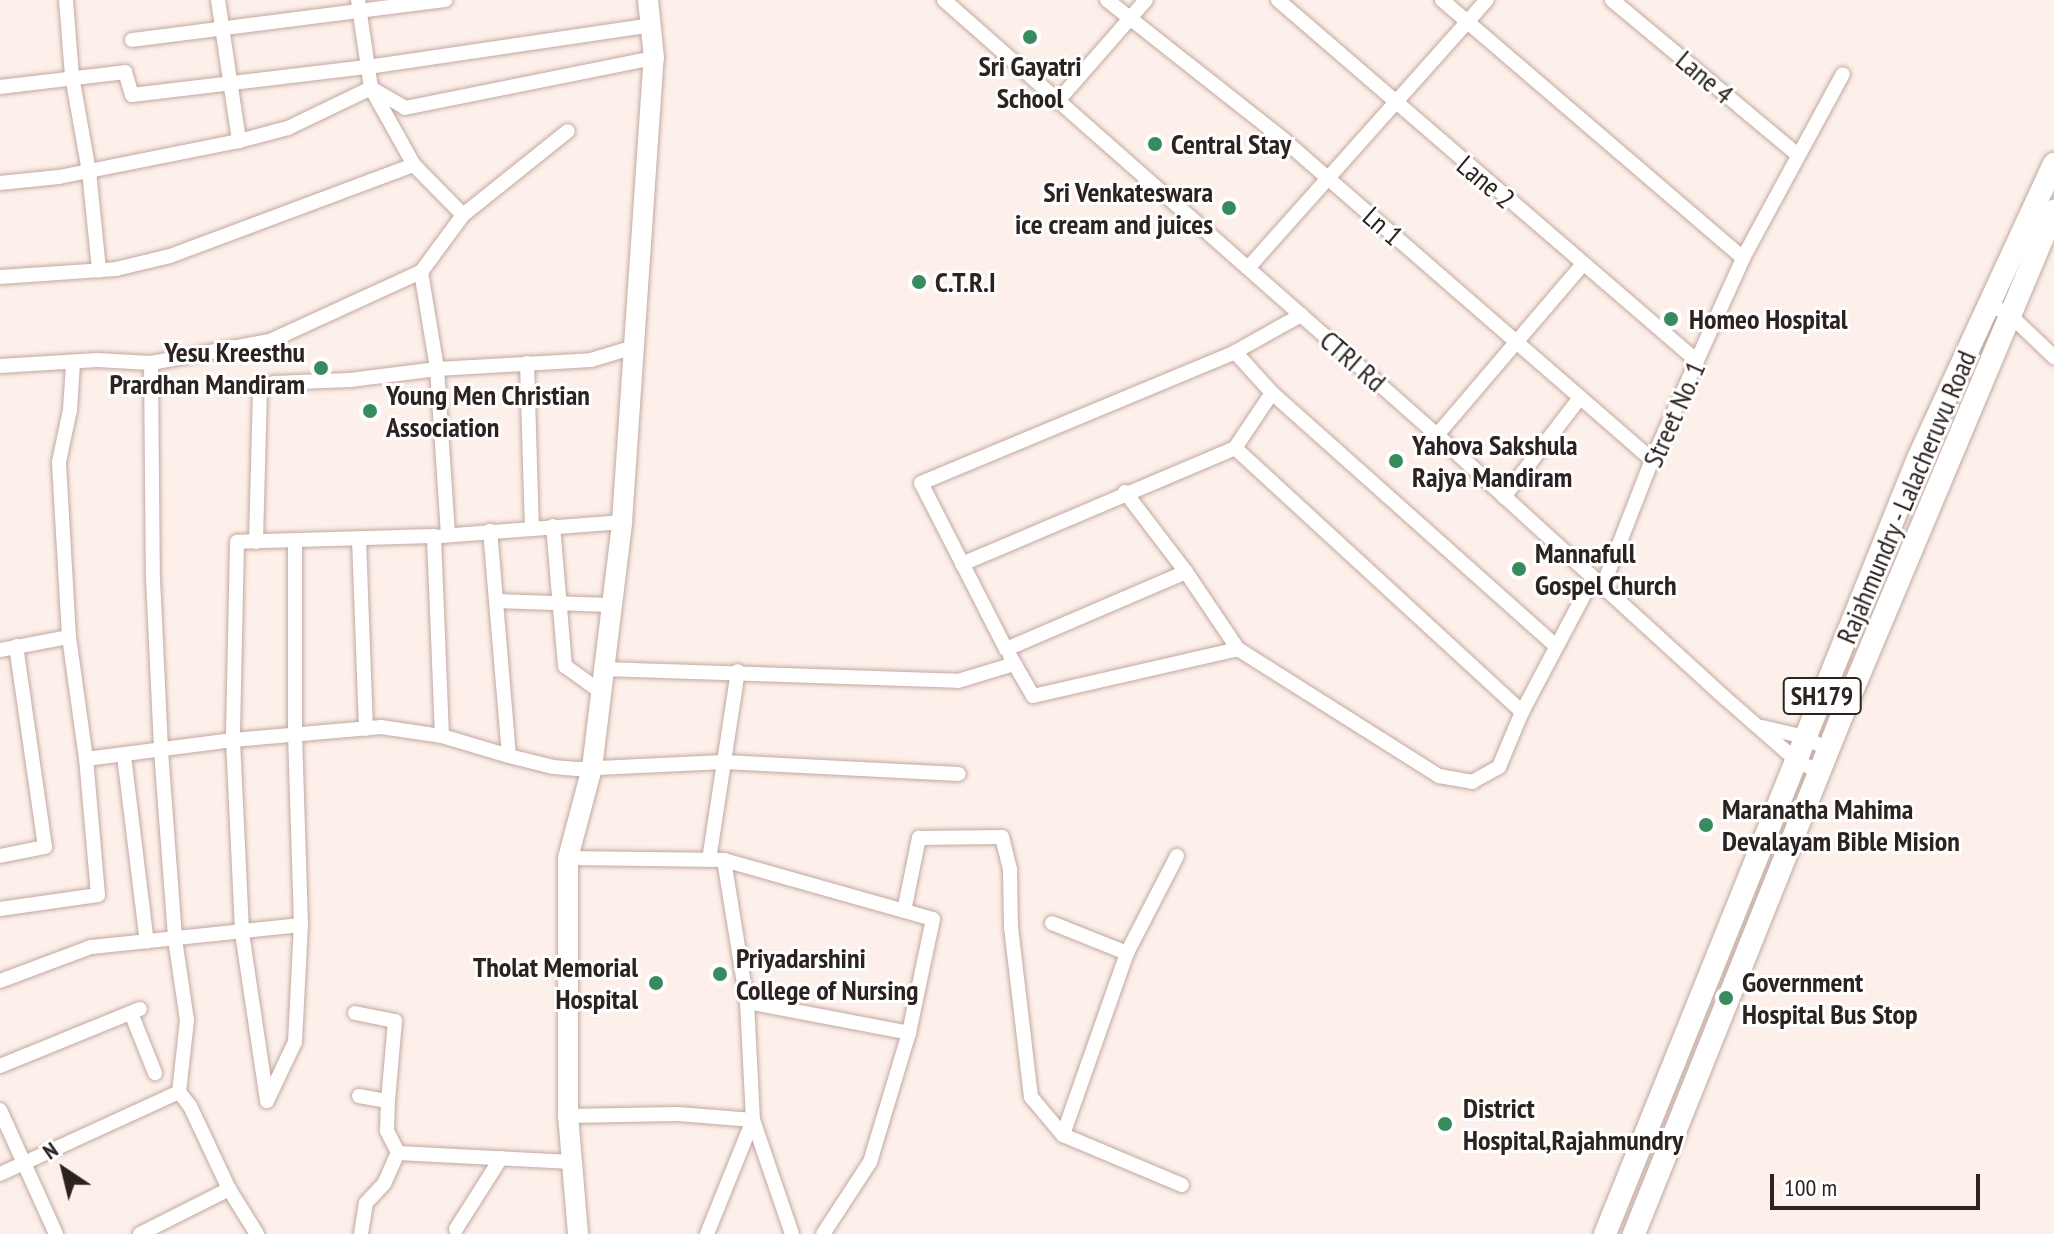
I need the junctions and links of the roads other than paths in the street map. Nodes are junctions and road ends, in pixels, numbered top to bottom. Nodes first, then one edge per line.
1 (66, 0) edge
2 (218, 0) edge
3 (445, 0) edge
4 (648, 0) edge
5 (944, 0) edge
6 (1107, 0) edge
7 (1146, 0) edge
8 (1278, 0) edge
9 (1442, 0) edge
10 (1487, 0) edge
11 (1612, 0) edge
12 (359, 6) edge
13 (1129, 17) junction
14 (1469, 23) junction
15 (651, 25) junction
16 (221, 29) junction
17 (132, 40) dead end
18 (654, 58) junction
19 (368, 67) junction
20 (1843, 74) dead end
21 (72, 76) junction
22 (230, 83) junction
23 (0, 87) edge
24 (371, 88) junction
25 (1057, 102) junction
26 (1395, 104) junction
27 (568, 131) dead end
28 (239, 141) junction
29 (1797, 154) junction
30 (2054, 164) edge
31 (414, 165) junction
32 (88, 172) junction
33 (1329, 179) junction
34 (0, 183) edge
35 (463, 215) junction
36 (2053, 217) edge
37 (1743, 258) junction
38 (1583, 264) junction
39 (1248, 268) junction
40 (99, 270) junction
41 (421, 272) junction
42 (0, 277) edge
43 (1989, 304) junction
44 (1301, 315) junction
45 (2010, 315) junction
46 (1516, 343) junction
47 (634, 347) junction
48 (1235, 352) junction
49 (2054, 357) edge
50 (1697, 361) junction
51 (151, 363) junction
52 (527, 363) junction
53 (73, 364) junction
54 (0, 366) edge
55 (437, 369) junction
56 (1272, 393) junction
57 (1579, 399) junction
58 (1437, 435) junction
59 (1235, 448) junction
60 (1652, 460) junction
61 (1125, 492) junction
62 (1504, 497) junction
63 (622, 522) junction
64 (553, 526) junction
65 (532, 528) junction
66 (490, 531) junction
67 (441, 536) junction
68 (359, 539) junction
69 (295, 541) junction
70 (256, 542) junction
71 (962, 564) junction
72 (1186, 572) junction
73 (1597, 584) junction
74 (496, 601) junction
75 (560, 603) junction
76 (610, 605) junction
77 (69, 637) junction
78 (16, 646) junction
79 (1556, 646) junction
80 (1006, 649) junction
81 (1238, 649) junction
82 (0, 650) edge
83 (1014, 664) junction
84 (603, 669) junction
85 (738, 671) junction
86 (601, 692) junction
87 (1522, 712) junction
88 (1758, 726) junction
89 (366, 729) junction
90 (295, 736) junction
91 (442, 736) junction
92 (1805, 737) junction
93 (233, 740) junction
94 (1828, 750) junction
95 (161, 751) junction
96 (124, 756) junction
97 (509, 756) junction
98 (86, 759) junction
99 (1796, 760) junction
100 (724, 762) junction
101 (592, 768) junction
102 (1819, 772) junction
103 (959, 774) dead end
104 (0, 856) edge
105 (1177, 856) dead end
106 (568, 858) junction
107 (709, 860) junction
108 (724, 860) junction
109 (0, 909) edge
110 (904, 911) junction
111 (1052, 923) dead end
112 (301, 925) junction
113 (242, 933) junction
114 (175, 939) junction
115 (147, 942) junction
116 (1127, 953) junction
117 (0, 981) edge
118 (747, 1002) junction
119 (355, 1013) dead end
120 (909, 1033) junction
121 (0, 1066) edge
122 (155, 1073) dead end
123 (179, 1092) junction
124 (359, 1096) dead end
125 (388, 1101) junction
126 (0, 1110) edge
127 (568, 1116) junction
128 (753, 1120) junction
129 (1063, 1135) junction
130 (398, 1153) junction
131 (501, 1158) junction
132 (572, 1162) junction
133 (22, 1163) junction
134 (0, 1174) edge
135 (1182, 1185) dead end
136 (229, 1189) junction
137 (456, 1229) dead end
138 (56, 1234) edge
139 (140, 1234) edge
140 (257, 1234) edge
141 (361, 1234) edge
142 (578, 1234) edge
143 (707, 1234) edge
144 (792, 1234) edge
145 (823, 1234) edge
146 (1605, 1234) edge
147 (1634, 1234) edge

1 - 21 street
2 - 16 street
3 - 12 street
4 - 15 street
5 - 25 street, CTRI Rd
6 - 13 street, Ln 1
7 - 13 street
8 - 26 street, Lane 2
9 - 14 street
10 - 14 street
11 - 29 street, Lane 4
12 - 16 street
12 - 19 street
13 - 25 street
13 - 33 street, Ln 1
14 - 26 street
14 - 37 street
15 - 18 street
15 - 19 street
16 - 17 street
16 - 22 street
18 - 24 street
18 - 47 street
19 - 22 street
19 - 24 street
20 - 29 street, Street No. 1
21 - 22 street
21 - 23 street
21 - 32 street
22 - 28 street
24 - 28 street
24 - 31 street
25 - 39 street, CTRI Rd
26 - 33 street
26 - 38 street, Lane 2
27 - 35 street
28 - 32 street
29 - 37 street, Street No. 1
30 - 43 main road, Rajahmundry - Lalacheruvu Road / SH179
31 - 35 street
31 - 40 street
32 - 34 street
32 - 40 street
33 - 39 street
33 - 46 street, Ln 1
35 - 41 street
36 - 45 main road, SH179
37 - 50 street, Street No. 1
38 - 46 street
38 - 50 street, Lane 2
39 - 44 street, CTRI Rd
40 - 42 street
41 - 51 street
41 - 55 street
43 - 45 street
43 - 92 main road, Rajahmundry - Lalacheruvu Road / SH179
44 - 48 street
44 - 58 street, CTRI Rd
45 - 49 street
45 - 94 main road, SH179
46 - 57 street, Ln 1
46 - 58 street
47 - 52 street
47 - 63 street
48 - 56 street
48 - 71 street
50 - 60 street, Street No. 1
51 - 53 street
51 - 95 street
52 - 55 street
52 - 65 street
53 - 54 street
53 - 77 street
55 - 67 street
55 - 70 street
56 - 59 street
56 - 79 street
57 - 60 street, Ln 1
57 - 62 street
58 - 62 street, CTRI Rd
59 - 61 street
59 - 87 street
60 - 73 street, Street No. 1
61 - 71 street
61 - 72 street
62 - 73 street, CTRI Rd
63 - 64 street
63 - 76 street
64 - 65 street
64 - 75 street
65 - 66 street
66 - 67 street
66 - 74 street
67 - 68 street
67 - 91 street
68 - 69 street
68 - 89 street
69 - 70 street
69 - 90 street
70 - 93 street
71 - 80 street
72 - 80 street
72 - 81 street
73 - 79 street, Street No. 1
73 - 88 street, CTRI Rd
74 - 75 street
74 - 97 street
75 - 76 street
75 - 86 street
76 - 84 street
77 - 78 street
77 - 98 street
78 - 82 street
78 - 104 street
79 - 87 street, Street No. 1
80 - 83 street
81 - 83 street
81 - 87 street, Street No. 1
83 - 85 street
84 - 85 street
84 - 86 street
85 - 100 street
86 - 101 street
88 - 92 street, CTRI Rd
88 - 99 street, CTRI Rd
89 - 90 street
89 - 91 street
90 - 93 street
90 - 112 street
91 - 97 street
92 - 94 street, CTRI Rd
92 - 99 main road, Rajahmundry - Lalacheruvu Road / SH179
93 - 95 street
93 - 113 street
94 - 102 main road, SH179
95 - 96 street
95 - 114 street
96 - 98 street
96 - 115 street
97 - 101 street
98 - 109 street
99 - 102 street, CTRI Rd
99 - 146 main road, Rajahmundry - Lalacheruvu Road / SH179
100 - 101 street
100 - 103 street
100 - 107 street
101 - 106 street
102 - 147 main road, SH179
105 - 116 street
106 - 107 street
106 - 127 street
107 - 108 street
108 - 110 street
108 - 118 street
110 - 120 street
110 - 129 street
111 - 116 street
112 - 113 street
112 - 113 street
113 - 114 street
114 - 115 street
114 - 123 street
115 - 117 street
116 - 129 street
118 - 120 street
118 - 128 street
119 - 125 street
120 - 145 street
121 - 122 street
123 - 133 street
123 - 136 street
124 - 125 street
125 - 130 street
126 - 133 street
127 - 128 street
127 - 132 street
128 - 143 street
128 - 144 street
129 - 135 street
130 - 131 street
130 - 141 street
131 - 132 street
131 - 137 street
132 - 142 street
133 - 134 street
133 - 138 street
136 - 139 street
136 - 140 street

